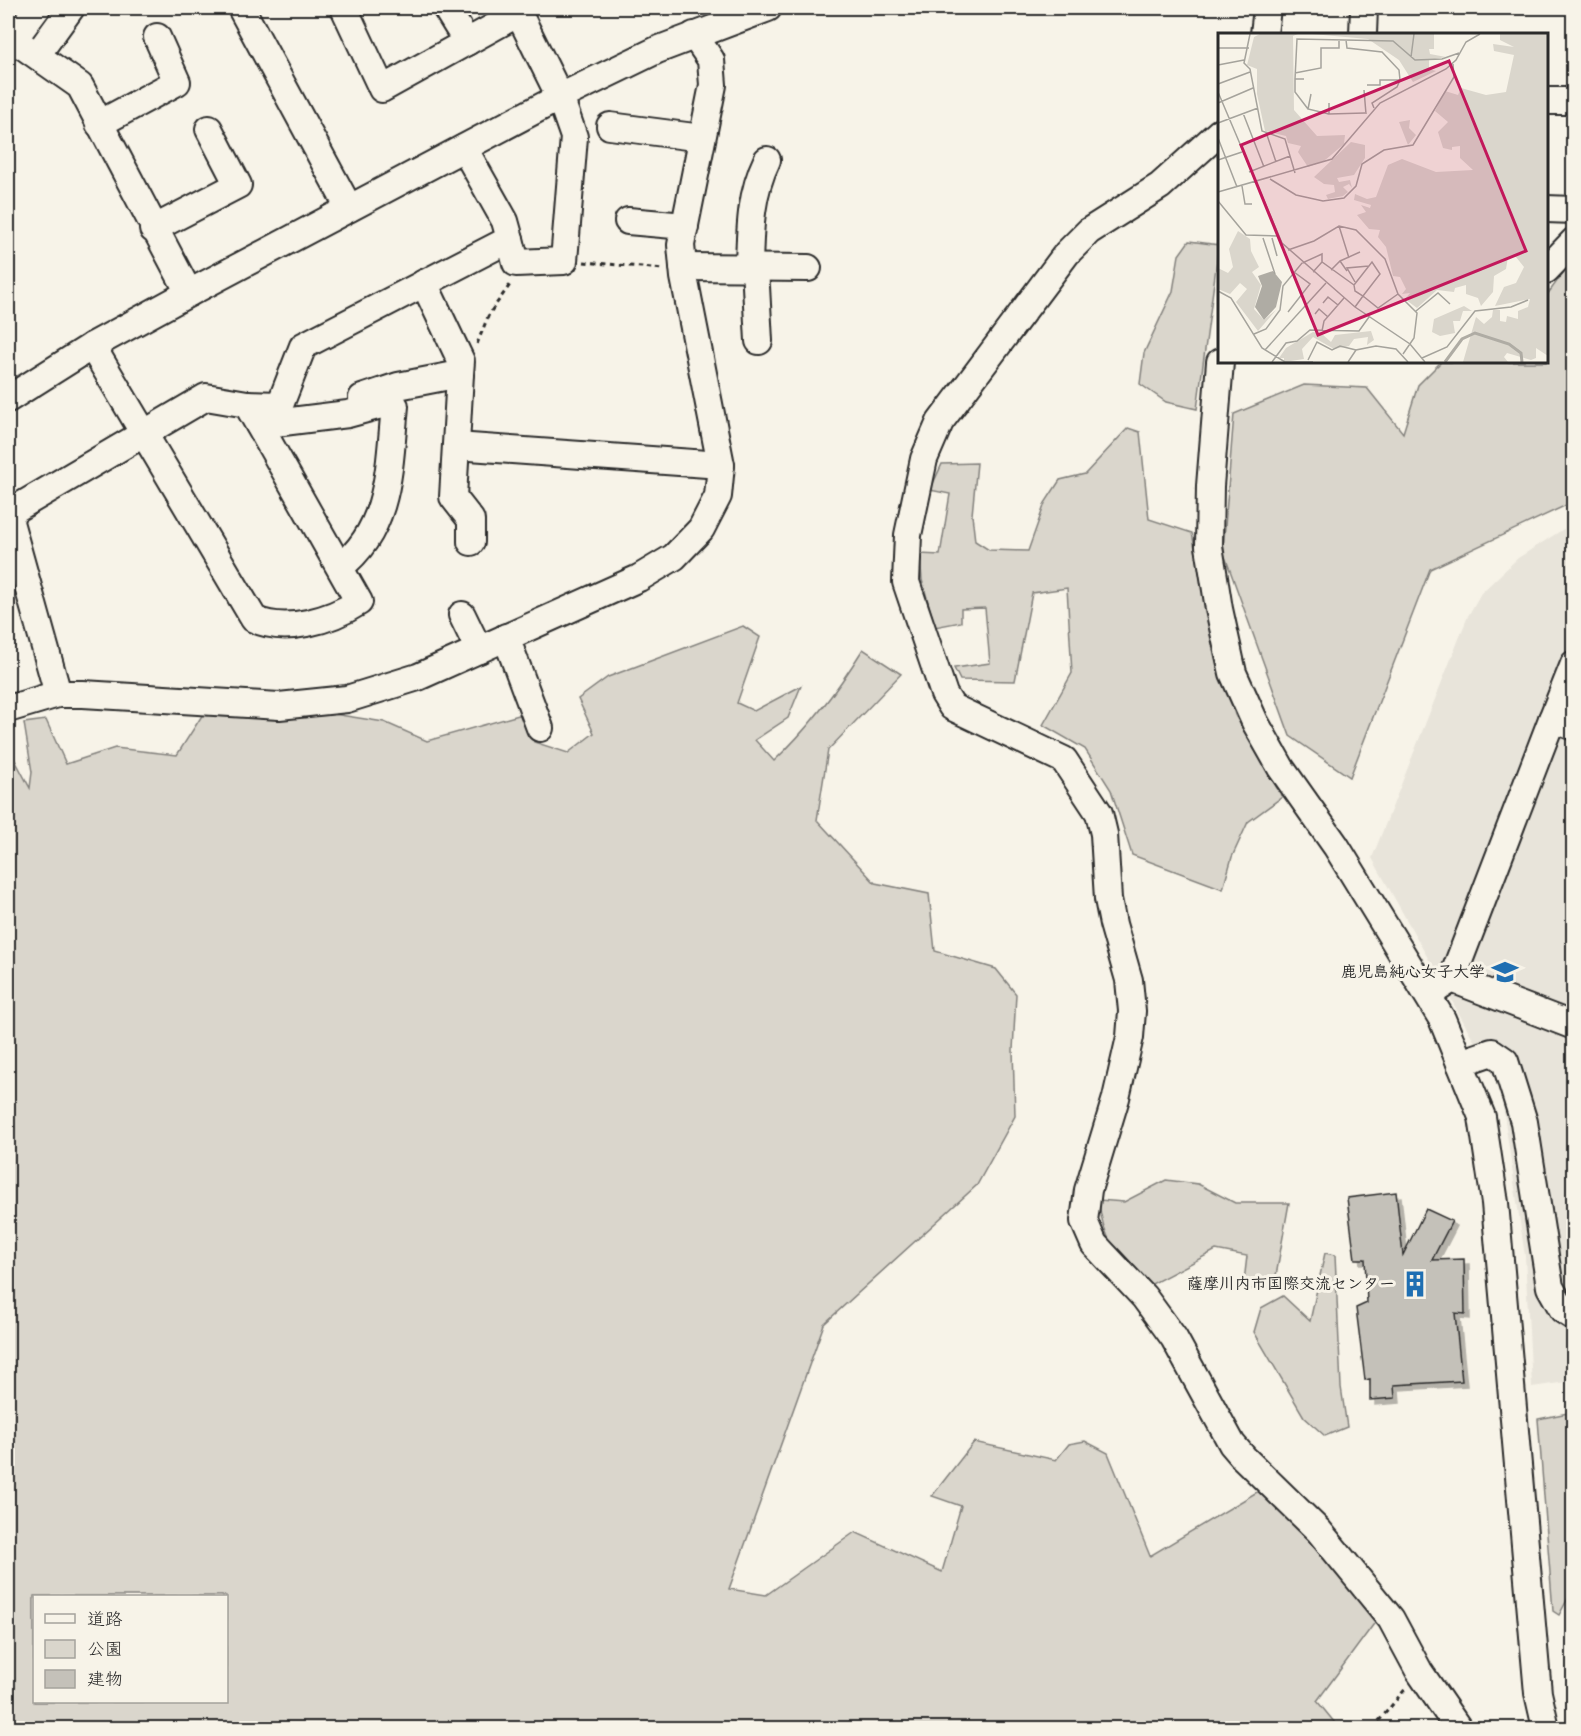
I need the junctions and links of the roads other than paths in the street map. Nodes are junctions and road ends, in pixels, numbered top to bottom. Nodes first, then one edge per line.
1 (37, 8) edge
2 (71, 8) edge
3 (241, 8) edge
4 (344, 8) edge
5 (446, 8) edge
6 (768, 8) edge
7 (1267, 8) edge
8 (1364, 8) edge
9 (517, 10) edge
10 (1264, 33) edge
11 (1363, 33) edge
12 (694, 35) junction
13 (157, 37) dead end
14 (467, 42) junction
15 (10, 43) edge
16 (37, 55) junction
17 (560, 97) junction
18 (1548, 101) edge
19 (1574, 101) edge
20 (99, 124) junction
21 (610, 126) dead end
22 (209, 129) dead end
23 (1218, 134) edge
24 (702, 138) junction
25 (464, 148) junction
26 (767, 160) dead end
27 (349, 208) junction
28 (1548, 209) edge
29 (1574, 210) edge
30 (628, 221) dead end
31 (685, 226) junction
32 (153, 230) junction
33 (1574, 241) edge
34 (513, 251) junction
35 (752, 268) junction
36 (808, 268) dead end
37 (1548, 268) edge
38 (683, 269) junction
39 (424, 283) junction
40 (189, 293) junction
41 (759, 341) dead end
42 (92, 346) junction
43 (1220, 363) edge
44 (461, 368) junction
45 (8, 399) edge
46 (279, 405) junction
47 (253, 414) junction
48 (143, 433) junction
49 (456, 446) junction
50 (721, 465) junction
51 (401, 486) dead end
52 (377, 516) junction
53 (471, 542) dead end
54 (340, 567) junction
55 (462, 615) dead end
56 (506, 637) junction
57 (479, 650) junction
58 (1574, 664) edge
59 (58, 694) junction
60 (8, 709) edge
61 (1563, 723) edge
62 (540, 728) dead end
63 (1452, 979) junction
64 (1427, 996) junction
65 (1574, 1026) edge
66 (1460, 1063) junction
67 (1574, 1317) edge
68 (1458, 1728) edge
69 (1546, 1728) edge

1 - 15 street
2 - 16 street
3 - 27 street
4 - 14 street
5 - 14 street
6 - 12 street
7 - 10 street
8 - 11 street
9 - 14 street
9 - 17 street
12 - 17 street
12 - 24 street
13 - 20 street
15 - 16 street
16 - 20 street
17 - 25 street
17 - 34 street
18 - 19 street
20 - 32 street
21 - 24 street
22 - 32 street
23 - 68 street
24 - 31 street
25 - 27 street
25 - 34 street
26 - 35 street
27 - 40 street
28 - 29 street
30 - 31 street
31 - 38 street
32 - 40 street
33 - 37 street
34 - 39 street
35 - 36 street
35 - 38 street
35 - 41 street
38 - 50 street
39 - 44 street
39 - 46 street
40 - 42 street
42 - 45 street
42 - 48 street
43 - 64 street
44 - 46 street
44 - 49 street
46 - 47 street
47 - 48 street
47 - 52 street
47 - 54 street
48 - 54 street
48 - 59 street
49 - 50 street
49 - 53 street
50 - 56 street
51 - 52 street
52 - 54 street
55 - 57 street
56 - 57 street
56 - 62 street
57 - 59 street
58 - 61 street
59 - 60 street
61 - 63 street
63 - 64 street
63 - 65 street
64 - 66 street
66 - 67 street
66 - 69 street

